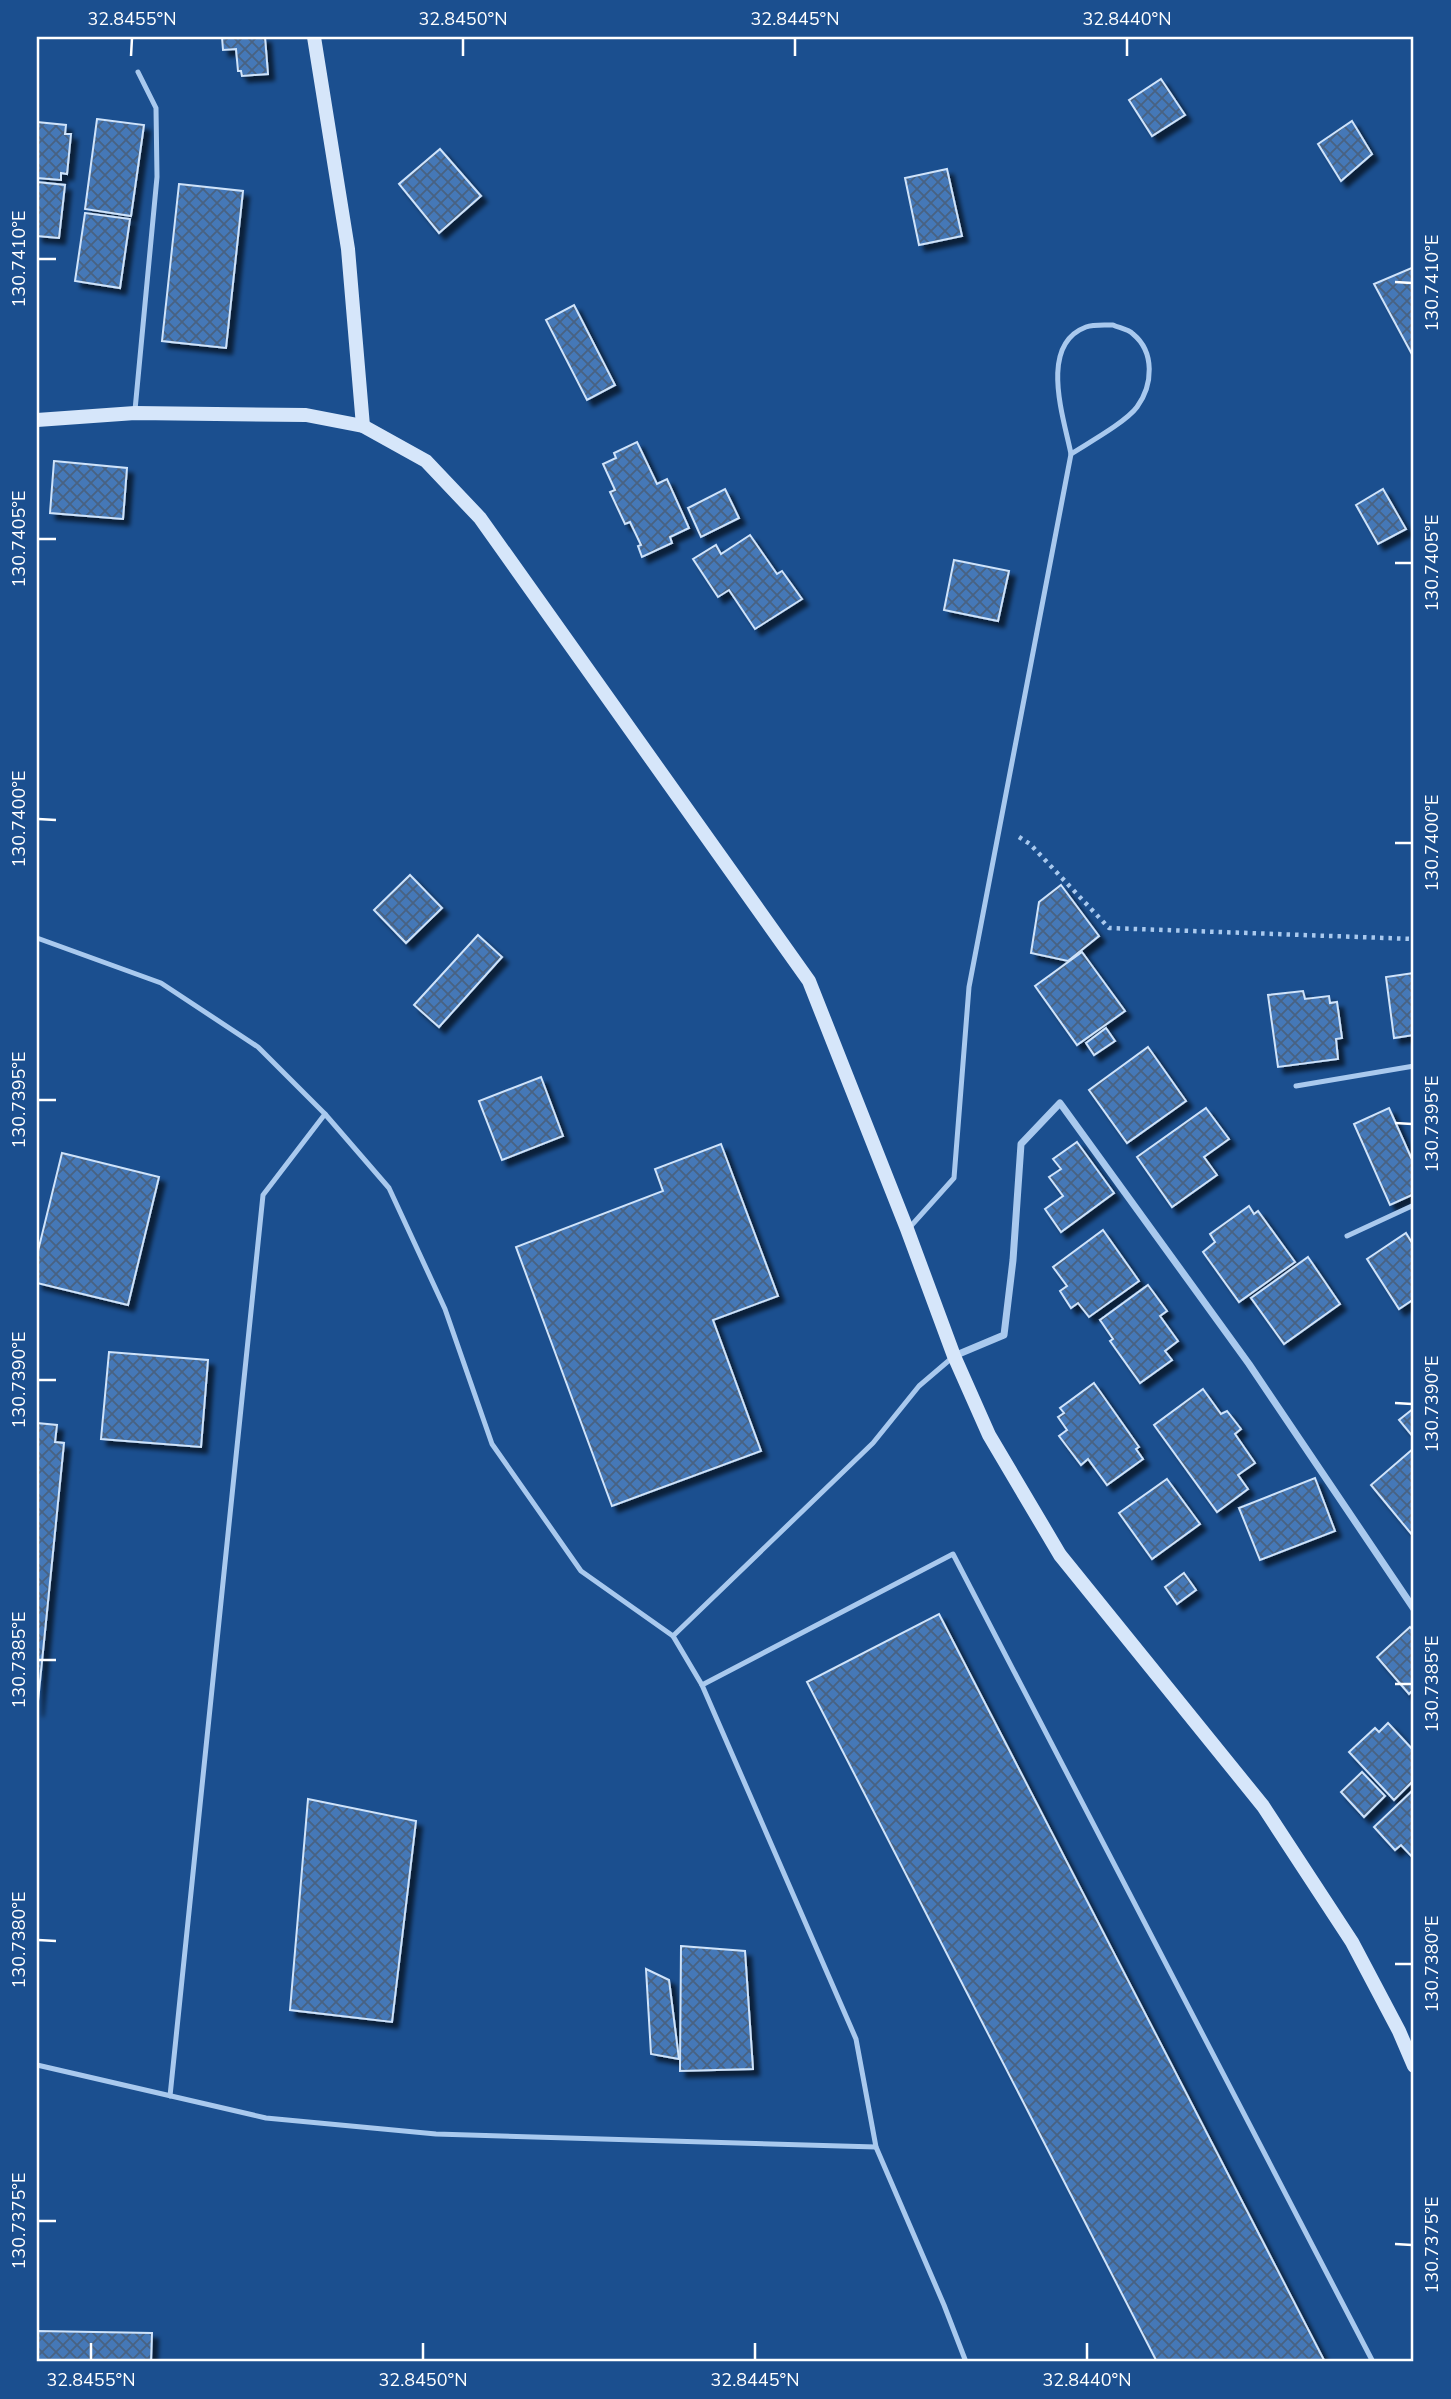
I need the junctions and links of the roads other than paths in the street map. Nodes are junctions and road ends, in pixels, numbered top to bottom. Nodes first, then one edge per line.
1 (314, 37) edge
2 (138, 72) dead end
3 (135, 413) junction
4 (37, 420) edge
5 (363, 426) junction
6 (1071, 454) junction
7 (37, 938) edge
8 (1414, 1066) edge
9 (1296, 1086) dead end
10 (325, 1114) junction
11 (1414, 1205) edge
12 (908, 1229) junction
13 (1347, 1236) dead end
14 (954, 1356) junction
15 (1414, 1609) edge
16 (673, 1636) junction
17 (702, 1685) junction
18 (37, 2065) edge
19 (1414, 2066) edge
20 (170, 2096) junction
21 (876, 2147) junction
22 (966, 2362) edge
23 (1373, 2362) edge

1 - 5 street
2 - 3 lane
3 - 4 street
3 - 5 street
5 - 12 street
6 - 6 lane
6 - 12 lane
7 - 10 lane
8 - 9 lane
10 - 16 lane
10 - 20 lane
11 - 13 lane
12 - 14 street
14 - 15 street
14 - 16 lane
14 - 19 street
16 - 17 lane
17 - 21 lane
17 - 23 lane
18 - 20 lane
20 - 21 lane
21 - 22 lane

